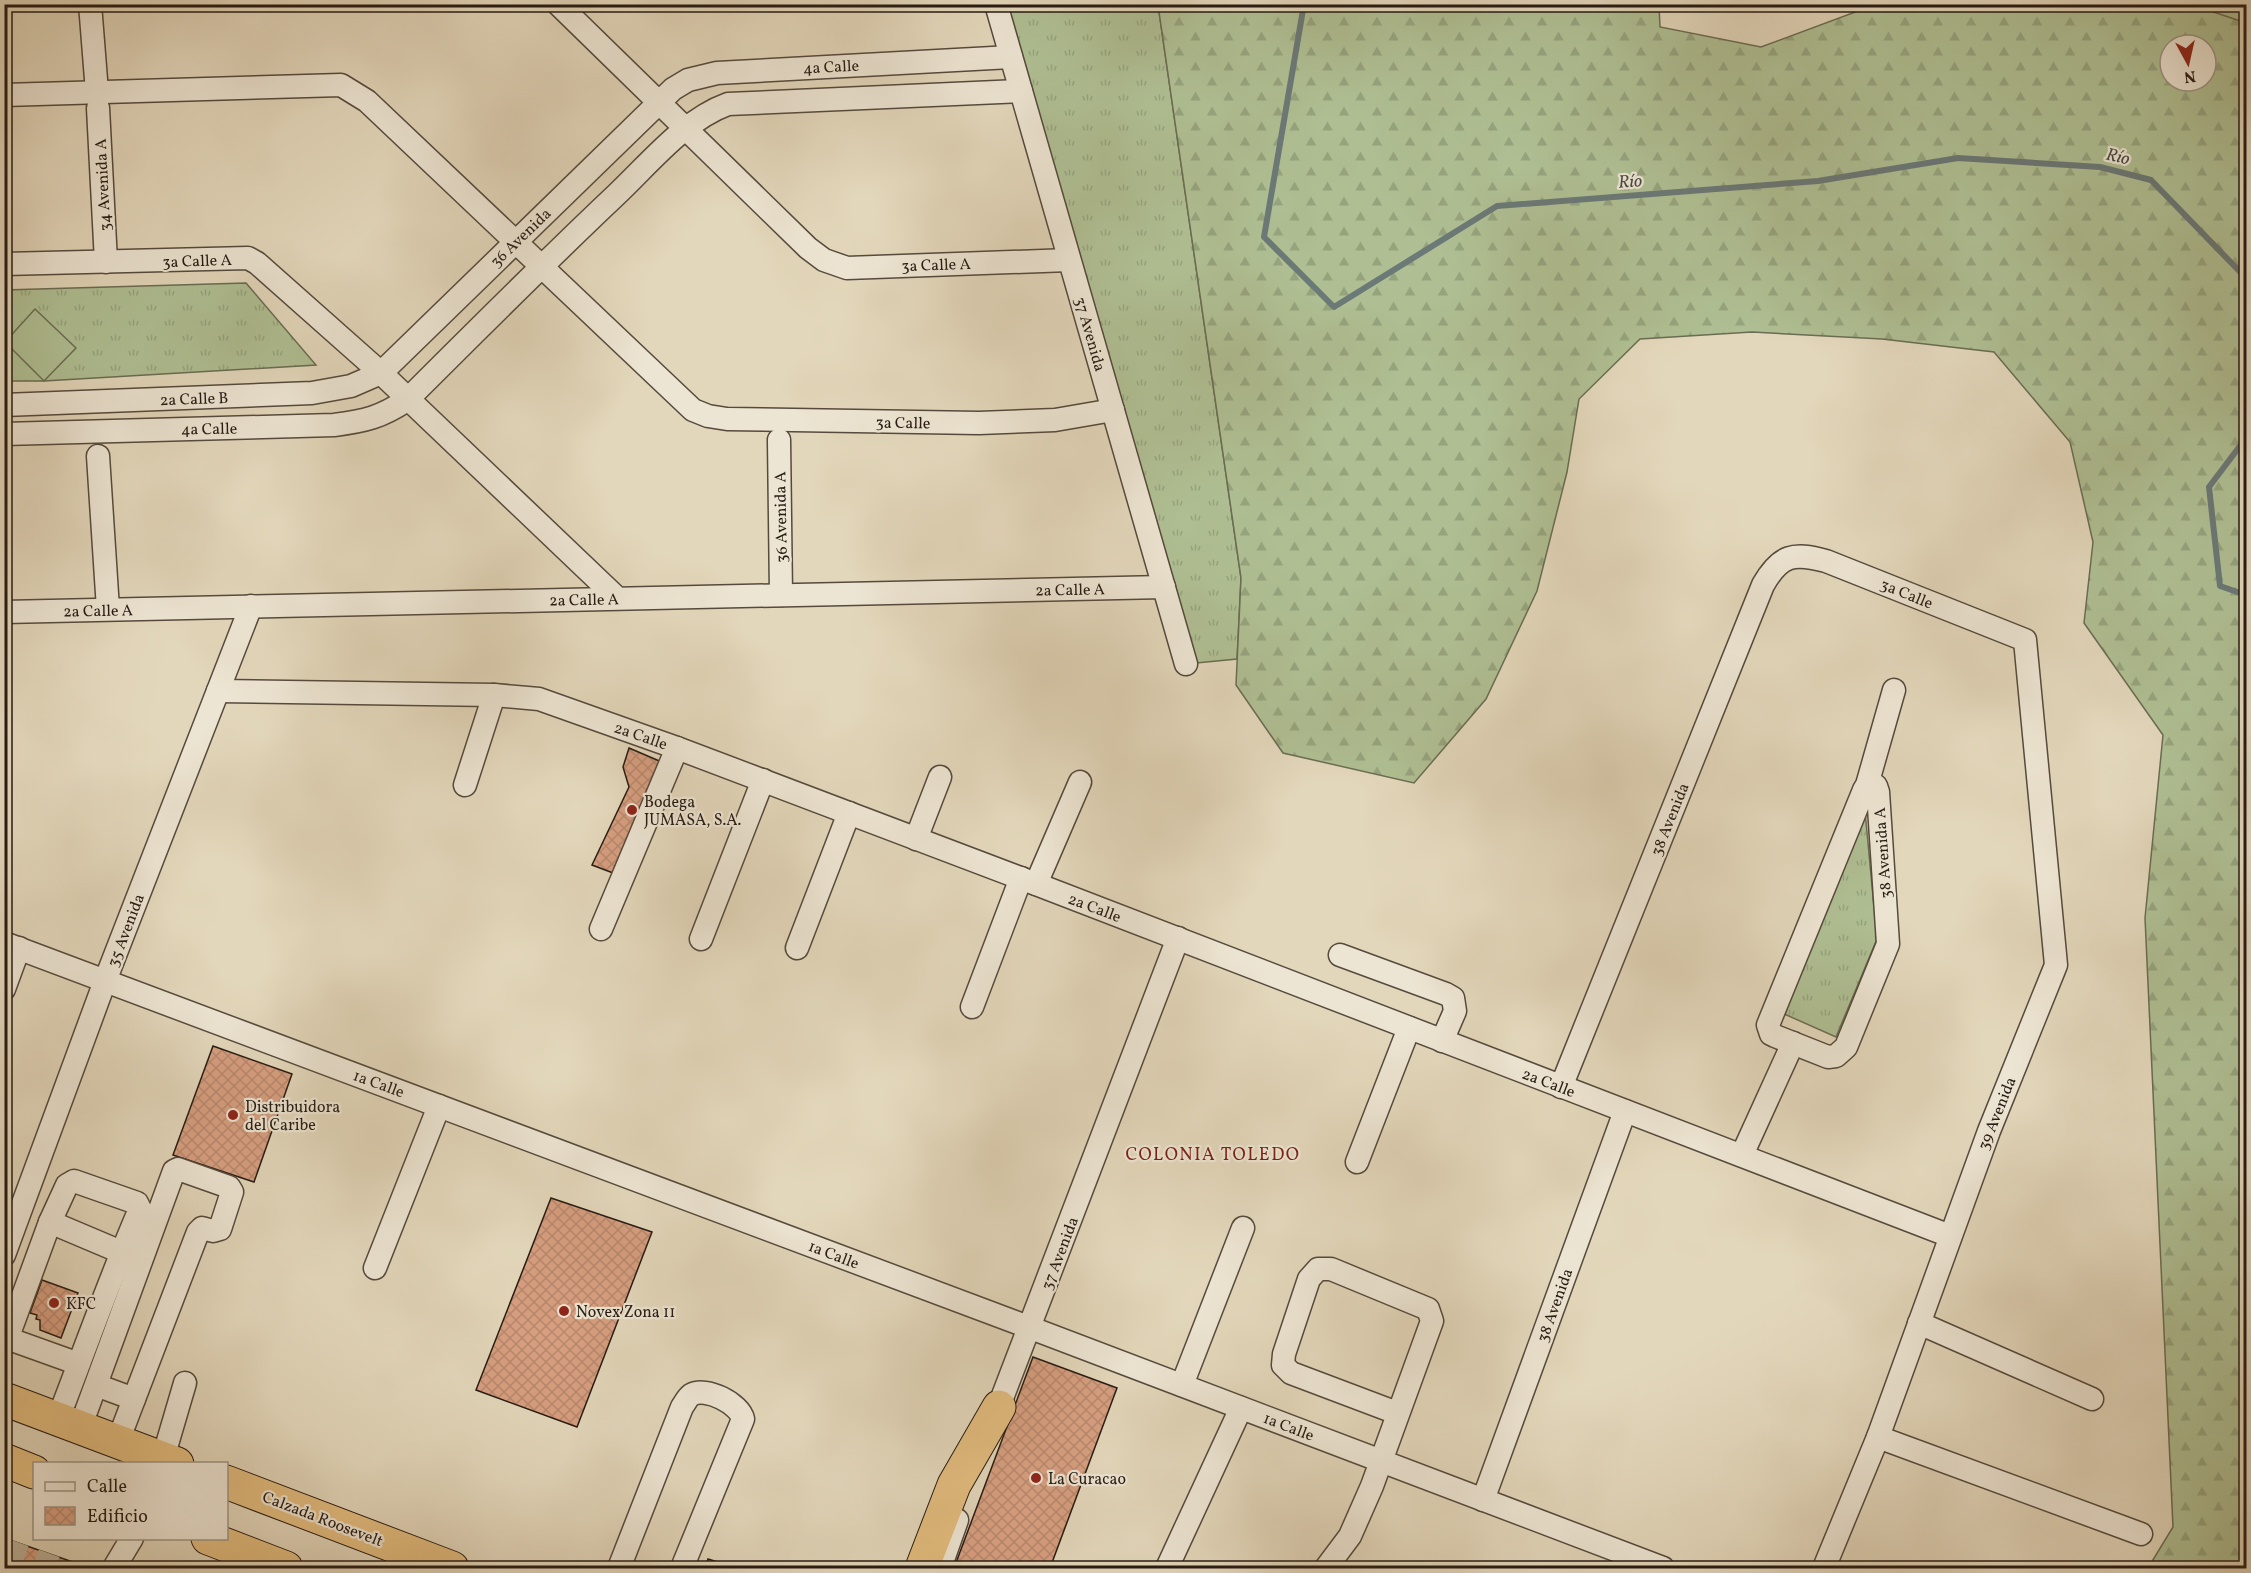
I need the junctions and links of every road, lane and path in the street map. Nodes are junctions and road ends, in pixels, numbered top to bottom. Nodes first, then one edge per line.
1 (90, 4) edge
2 (558, 4) edge
3 (996, 4) edge
4 (1011, 57) junction
5 (1021, 91) junction
6 (4, 95) edge
7 (98, 100) junction
8 (660, 102) junction
9 (685, 129) junction
10 (515, 242) junction
11 (1069, 260) junction
12 (106, 262) junction
13 (4, 264) edge
14 (541, 266) junction
15 (381, 373) junction
16 (408, 400) junction
17 (95, 402) junction
18 (4, 405) edge
19 (1113, 410) junction
20 (96, 431) junction
21 (4, 434) edge
22 (778, 440) dead end
23 (98, 456) dead end
24 (1787, 558) joint
25 (1164, 587) junction
26 (781, 595) junction
27 (617, 598) junction
28 (251, 606) junction
29 (108, 609) junction
30 (4, 612) edge
31 (2025, 640) joint
32 (1186, 664) dead end
33 (1894, 690) dead end
34 (218, 691) junction
35 (494, 695) junction
36 (677, 748) junction
37 (940, 777) dead end
38 (763, 780) junction
39 (1080, 782) dead end
40 (465, 785) dead end
41 (1868, 785) junction
42 (849, 813) junction
43 (916, 839) junction
44 (1028, 881) junction
45 (601, 929) dead end
46 (1178, 938) junction
47 (701, 939) dead end
48 (12, 946) edge
49 (796, 948) dead end
50 (1340, 955) dead end
51 (105, 981) junction
52 (4, 989) edge
53 (972, 1007) dead end
54 (1409, 1028) junction
55 (1442, 1041) junction
56 (1792, 1043) junction
57 (1561, 1087) junction
58 (438, 1106) junction
59 (1625, 1111) junction
60 (1742, 1155) junction
61 (1358, 1162) dead end
62 (50, 1222) junction
63 (1243, 1228) dead end
64 (1950, 1236) junction
65 (121, 1252) junction
66 (4, 1255) edge
67 (375, 1268) dead end
68 (1919, 1323) junction
69 (1031, 1328) junction
70 (79, 1364) junction
71 (185, 1383) dead end
72 (96, 1385) junction
73 (1182, 1385) junction
74 (4, 1399) edge
75 (135, 1399) junction
76 (2092, 1399) dead end
77 (999, 1407) junction
78 (1241, 1408) junction
79 (1397, 1413) junction
80 (69, 1423) junction
81 (1878, 1437) junction
82 (118, 1441) junction
83 (4, 1460) edge
84 (170, 1461) edge
85 (1381, 1461) junction
86 (33, 1472) edge
87 (228, 1483) edge
88 (1483, 1500) junction
89 (2141, 1534) dead end
90 (131, 1540) edge
91 (210, 1540) edge
92 (268, 1565) edge
93 (451, 1568) edge
94 (114, 1569) edge
95 (619, 1569) edge
96 (682, 1569) edge
97 (922, 1569) edge
98 (940, 1569) edge
99 (1167, 1569) edge
100 (1326, 1569) edge
101 (1662, 1569) edge
102 (1824, 1569) edge

1 - 7 street, 34 Avenida A
2 - 8 street, 3a Calle A
3 - 4 street, 37 Avenida
4 - 5 street, 37 Avenida
4 - 8 street, 4a Calle
5 - 9 street, 4a Calle
5 - 11 street, 37 Avenida
6 - 7 street
7 - 10 street
7 - 12 street, 34 Avenida A
8 - 9 street, 3a Calle A
8 - 10 street, 36 Avenida
9 - 11 street, 3a Calle A
9 - 14 street
10 - 14 street
10 - 15 street, 36 Avenida
11 - 19 street, 37 Avenida
12 - 13 street, 3a Calle A
12 - 15 street, 3a Calle A
14 - 16 street
14 - 19 street, 3a Calle
15 - 16 street, 3a Calle A
15 - 17 street, 2a Calle B
16 - 20 street, 4a Calle
16 - 27 street, 3a Calle A
17 - 18 street, 2a Calle B
17 - 20 street
19 - 25 street, 37 Avenida
20 - 21 street, 4a Calle
22 - 26 street, 36 Avenida A
23 - 29 street
24 - 31 street, 3a Calle
24 - 57 street, 38 Avenida
25 - 26 street, 2a Calle A
25 - 32 street, 37 Avenida
26 - 27 street, 2a Calle A
27 - 28 street, 2a Calle A
28 - 29 street, 2a Calle A
28 - 34 street, 35 Avenida
29 - 30 street, 2a Calle A
31 - 64 street, 39 Avenida
33 - 41 street
34 - 35 street, 2a Calle
34 - 51 street, 35 Avenida
35 - 36 street, 2a Calle
35 - 40 street
36 - 38 street, 2a Calle
36 - 45 street
37 - 43 street
38 - 42 street, 2a Calle
38 - 47 street
39 - 44 street
41 - 56 street, 38 Avenida A
41 - 56 street, 38 Avenida A
42 - 43 street, 2a Calle
42 - 49 street
43 - 44 street, 2a Calle
44 - 46 street, 2a Calle
44 - 53 street
46 - 54 street, 2a Calle
46 - 69 street, 37 Avenida
48 - 51 street, 1a Calle
48 - 52 street
50 - 55 street
51 - 58 street, 1a Calle
51 - 66 street, 35 Avenida
54 - 55 street, 2a Calle
54 - 61 street
55 - 57 street, 2a Calle
56 - 60 street
57 - 59 street, 2a Calle
58 - 67 street
58 - 69 street, 1a Calle
59 - 60 street, 2a Calle
59 - 88 street, 38 Avenida
60 - 64 street, 2a Calle
62 - 65 street
62 - 65 street
62 - 70 street
63 - 73 street
64 - 68 street, 39 Avenida
65 - 70 street
68 - 76 street
68 - 81 street, 39 Avenida
69 - 73 street, 1a Calle
69 - 77 street, 37 Avenida
70 - 80 street
71 - 84 street
72 - 75 street
72 - 75 street
72 - 80 street
73 - 78 street, 1a Calle
74 - 80 highway
75 - 82 street
77 - 97 highway
77 - 98 street, 37 Avenida
78 - 85 street, 1a Calle
78 - 99 street
79 - 79 street
79 - 85 street
80 - 82 highway
81 - 89 street
81 - 102 street, 39 Avenida
82 - 84 highway
83 - 86 highway
85 - 88 street, 1a Calle
85 - 100 street
87 - 93 highway, Calzada Roosevelt
88 - 101 street, 1a Calle
90 - 94 street
91 - 92 highway
95 - 96 street

